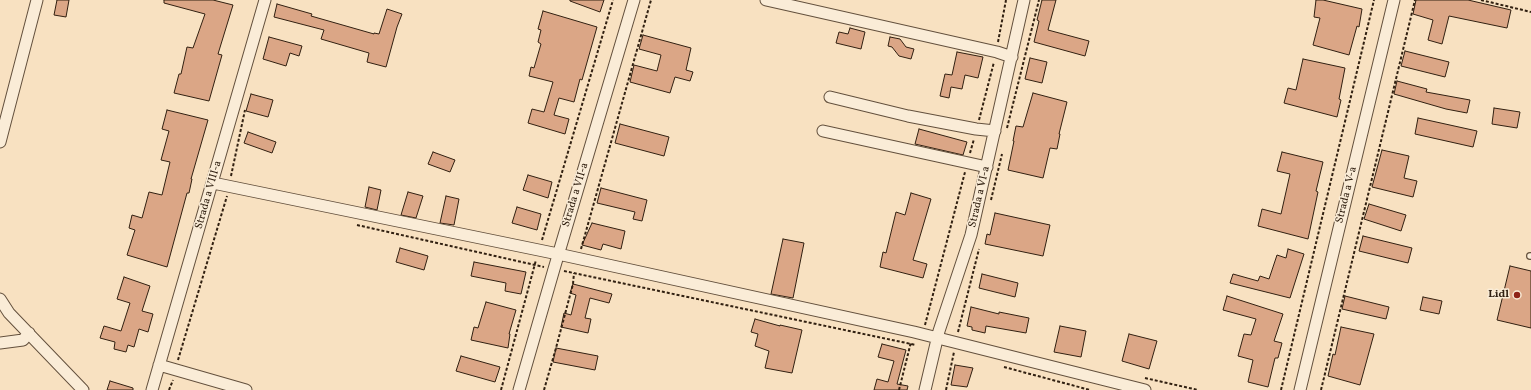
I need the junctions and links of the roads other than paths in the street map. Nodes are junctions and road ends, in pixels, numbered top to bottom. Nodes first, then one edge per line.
1 (37, 0) edge
2 (265, 0) edge
3 (634, 0) edge
4 (766, 0) edge
5 (1024, 0) edge
6 (1394, 0) edge
7 (1012, 57) junction
8 (830, 97) dead end
9 (823, 131) dead end
10 (995, 132) junction
11 (0, 142) edge
12 (987, 167) junction
13 (211, 187) junction
14 (558, 254) junction
15 (0, 299) edge
16 (29, 333) junction
17 (938, 338) junction
18 (0, 343) edge
19 (159, 365) junction
20 (83, 390) edge
21 (152, 390) edge
22 (246, 390) edge
23 (520, 390) edge
24 (925, 390) edge
25 (1145, 390) edge
26 (1300, 390) edge

1 - 11 street
2 - 13 street, Strada a VIII-a
3 - 14 street, Strada a VII-a
4 - 7 street
5 - 7 street, Strada a VI-a
6 - 26 street, Strada a V-a
7 - 10 street, Strada a VI-a
8 - 10 street
9 - 12 street
10 - 12 street, Strada a VI-a
12 - 17 street, Strada a VI-a
13 - 14 street
13 - 19 street, Strada a VIII-a
14 - 17 street
14 - 23 street, Strada a VII-a
15 - 16 street
16 - 18 street
16 - 20 street
17 - 24 street, Strada a VI-a
17 - 25 street
19 - 21 street, Strada a VIII-a
19 - 22 street

